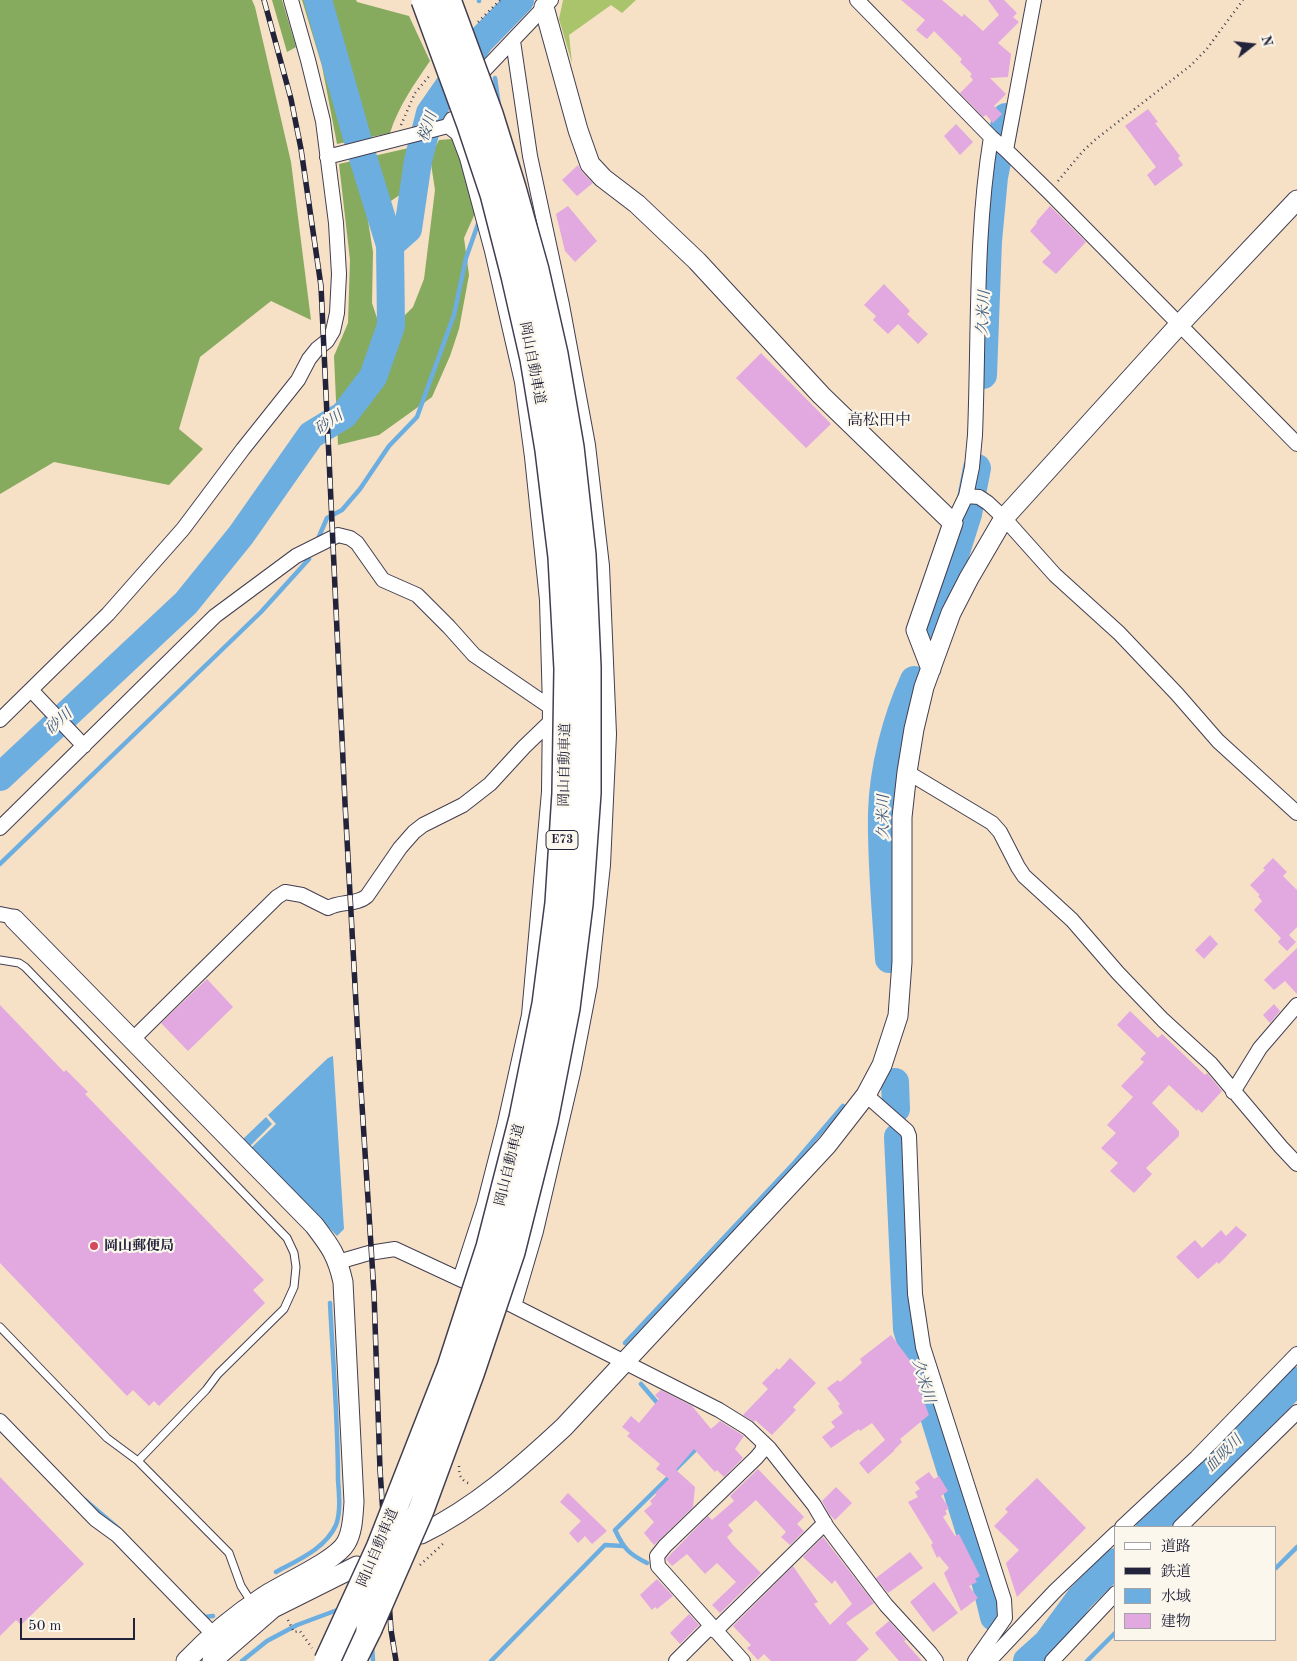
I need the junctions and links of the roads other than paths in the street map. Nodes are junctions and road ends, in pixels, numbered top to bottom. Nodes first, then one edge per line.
1 (291, 0) edge
2 (424, 0) edge
3 (448, 0) edge
4 (856, 0) edge
5 (1034, 0) edge
6 (547, 3) edge
7 (513, 41) junction
8 (445, 127) junction
9 (1000, 144) junction
10 (327, 157) junction
11 (1297, 200) edge
12 (1179, 325) junction
13 (1297, 444) edge
14 (971, 496) junction
15 (1004, 518) junction
16 (953, 523) junction
17 (930, 669) junction
18 (34, 693) junction
19 (550, 707) junction
20 (0, 720) edge
21 (550, 722) junction
22 (81, 743) junction
23 (907, 772) junction
24 (1297, 813) edge
25 (0, 828) edge
26 (7, 917) edge
27 (0, 960) edge
28 (1297, 1005) edge
29 (133, 1039) junction
30 (1233, 1092) junction
31 (866, 1095) junction
32 (1297, 1164) edge
33 (338, 1262) junction
34 (460, 1279) junction
35 (514, 1306) junction
36 (0, 1327) edge
37 (1297, 1354) edge
38 (623, 1362) junction
39 (1297, 1412) edge
40 (0, 1421) edge
41 (764, 1443) junction
42 (138, 1461) junction
43 (825, 1523) junction
44 (1123, 1526) edge
45 (1181, 1526) edge
46 (421, 1534) dead end
47 (1114, 1535) edge
48 (357, 1566) dead end
49 (1114, 1595) edge
50 (253, 1604) junction
51 (713, 1628) junction
52 (369, 1629) junction
53 (213, 1634) junction
54 (322, 1657) edge
55 (186, 1661) edge
56 (212, 1661) edge
57 (353, 1661) edge
58 (357, 1661) edge
59 (676, 1661) edge
60 (743, 1661) edge
61 (936, 1661) edge
62 (976, 1661) edge
63 (989, 1661) edge
64 (1052, 1661) edge

1 - 10 street
2 - 54 highway, 岡山自動車道 / E73, bridge
3 - 52 highway, 岡山自動車道 / E73, bridge
4 - 9 street
5 - 9 street
6 - 7 street
6 - 16 street
7 - 8 street
7 - 35 street
8 - 10 street
8 - 19 street
9 - 12 street
9 - 14 street
10 - 18 street
11 - 12 street
12 - 13 street
12 - 15 street
14 - 15 street
14 - 16 street
15 - 17 street
15 - 24 street
16 - 17 street
17 - 23 street
18 - 20 street
18 - 22 street
19 - 21 street
19 - 22 street
21 - 29 street
21 - 34 street
22 - 25 street
23 - 30 street
23 - 31 street
26 - 29 street
27 - 42 lane
28 - 30 street
29 - 33 street
30 - 32 street
31 - 38 street
31 - 62 street
33 - 34 street
33 - 50 street
34 - 35 street
35 - 38 street
36 - 42 lane
37 - 44 street
38 - 41 street
38 - 46 street
39 - 45 street
40 - 53 street
41 - 43 street
41 - 51 street
42 - 50 lane
43 - 51 street
43 - 61 street
47 - 63 street
48 - 56 street
49 - 64 street
50 - 53 street
51 - 59 street
51 - 60 street
52 - 57 highway, 岡山自動車道 / E73
52 - 58 highway
53 - 55 street

